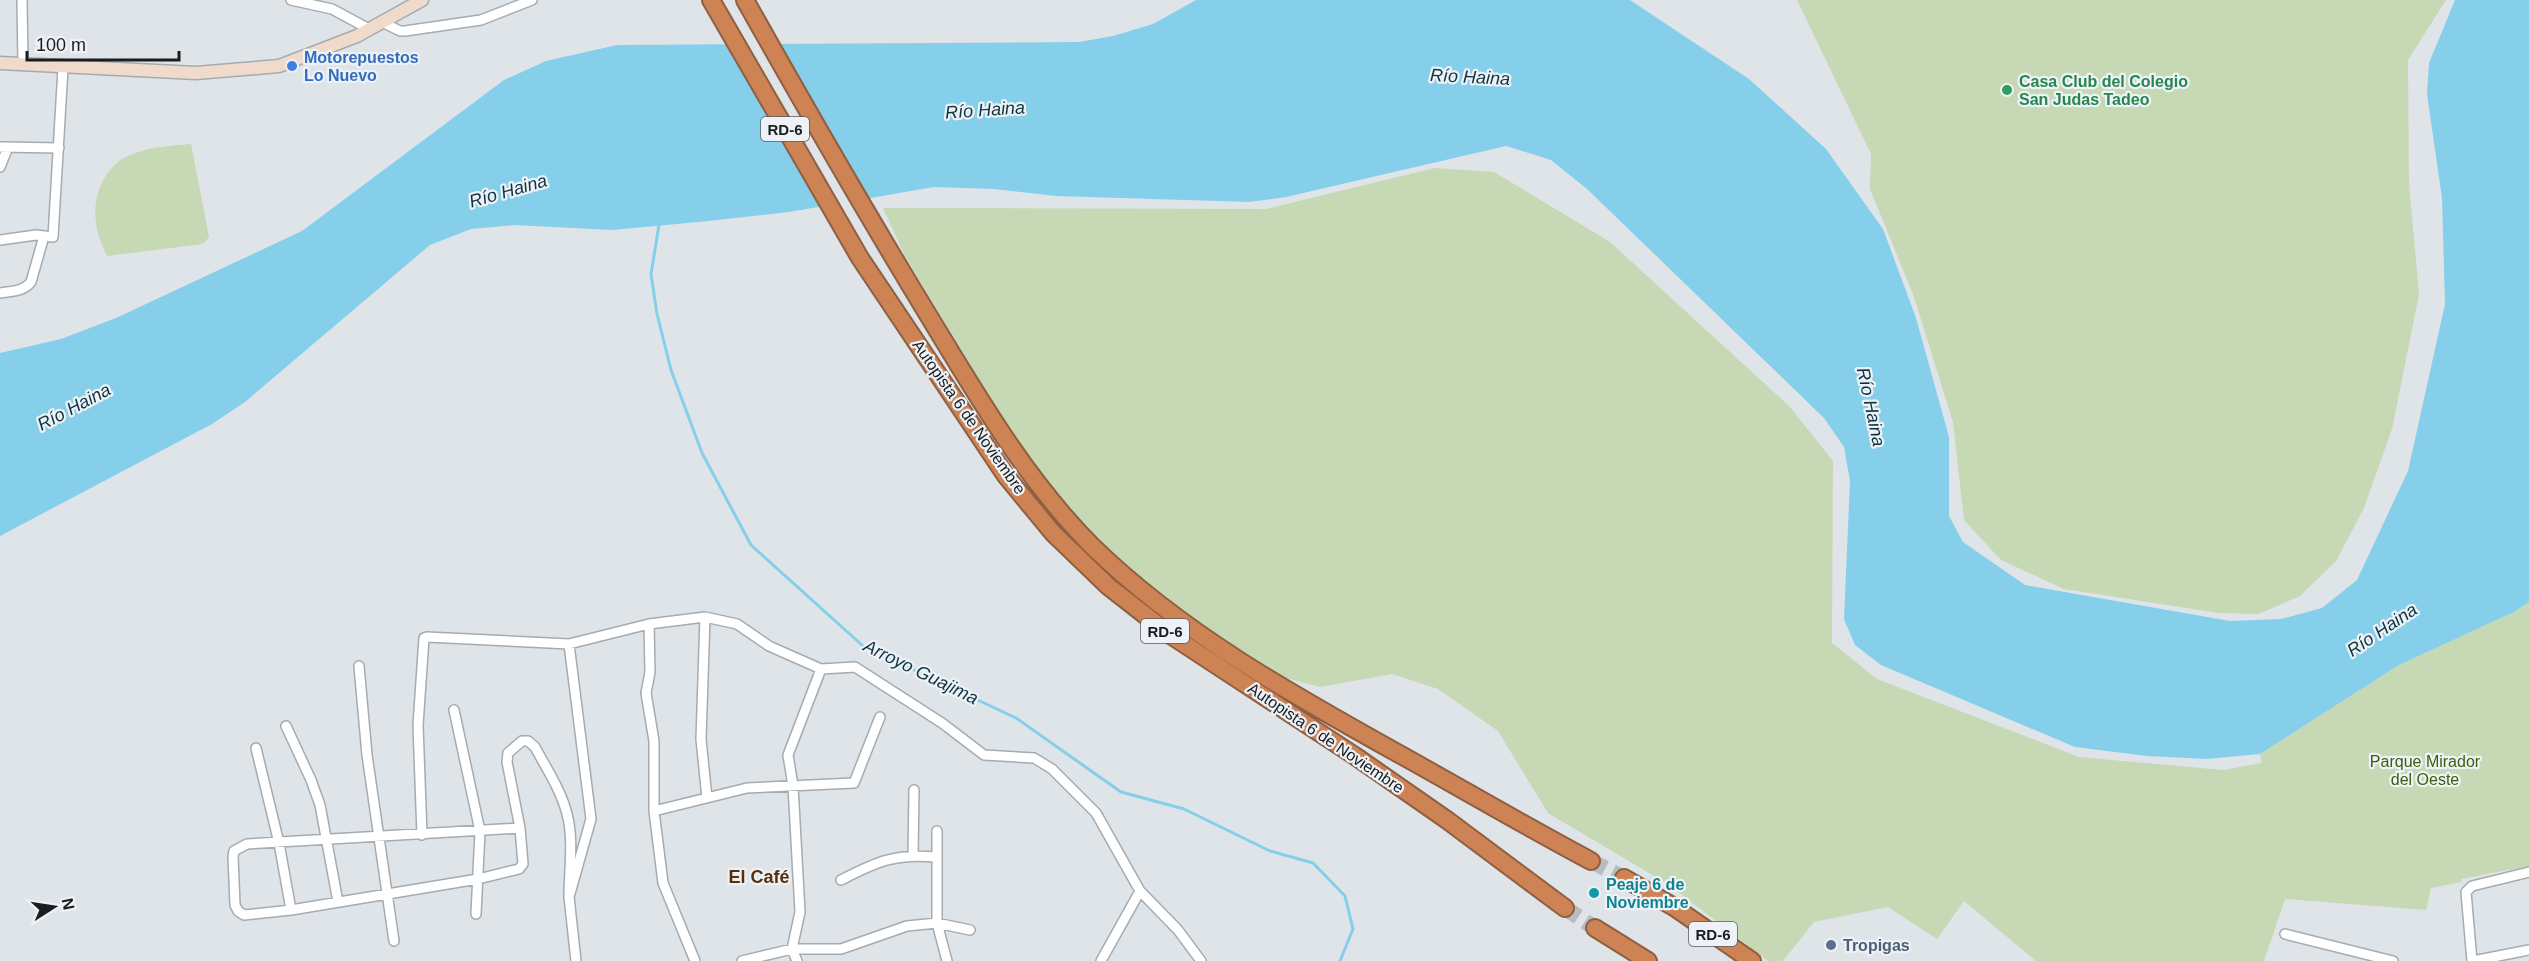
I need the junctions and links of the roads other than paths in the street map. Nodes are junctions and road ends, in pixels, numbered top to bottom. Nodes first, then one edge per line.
1 (22, 0) edge
2 (291, 0) edge
3 (422, 0) edge
4 (532, 0) edge
5 (711, 0) edge
6 (745, 0) edge
7 (382, 22) junction
8 (369, 29) junction
9 (0, 63) edge
10 (23, 65) junction
11 (63, 68) junction
12 (4, 147) edge
13 (58, 148) junction
14 (0, 167) edge
15 (44, 236) junction
16 (0, 240) edge
17 (0, 293) edge
18 (705, 617) junction
19 (649, 624) junction
20 (569, 644) junction
21 (359, 666) dead end
22 (821, 669) junction
23 (454, 710) dead end
24 (880, 717) dead end
25 (286, 726) dead end
26 (256, 748) dead end
27 (793, 786) junction
28 (914, 790) dead end
29 (707, 798) junction
30 (654, 811) junction
31 (520, 828) junction
32 (480, 831) junction
33 (937, 831) dead end
34 (422, 835) junction
35 (380, 837) junction
36 (328, 840) junction
37 (279, 843) junction
38 (913, 855) junction
39 (936, 857) junction
40 (1592, 861) tunnel mouth
41 (2529, 872) edge
42 (1624, 878) tunnel mouth
43 (478, 879) junction
44 (841, 880) dead end
45 (1140, 891) junction
46 (388, 893) junction
47 (568, 897) junction
48 (338, 902) junction
49 (1565, 908) tunnel mouth
50 (291, 910) junction
51 (476, 914) dead end
52 (937, 923) junction
53 (1595, 928) tunnel mouth
54 (970, 930) dead end
55 (2285, 934) dead end
56 (394, 942) dead end
57 (792, 949) junction
58 (2529, 950) edge
59 (576, 961) edge
60 (695, 961) edge
61 (742, 961) edge
62 (796, 961) edge
63 (947, 961) edge
64 (1101, 961) edge
65 (1201, 961) edge
66 (1648, 961) edge
67 (1752, 961) edge
68 (2393, 961) edge
69 (2473, 961) edge

1 - 10 street
2 - 8 street
3 - 7 street
4 - 7 street
5 - 49 highway, Autopista 6 de Noviembre / RD-6
6 - 40 highway, Autopista 6 de Noviembre / RD-6
7 - 8 street
8 - 11 street
9 - 10 street
10 - 11 street
11 - 13 street
12 - 13 street
12 - 14 street
13 - 15 street
15 - 16 street
15 - 17 street
18 - 19 street
18 - 22 street
18 - 29 street
19 - 20 street
19 - 30 street
20 - 34 street
20 - 47 street
21 - 35 street
22 - 27 street
22 - 45 street
23 - 32 street
24 - 27 street
25 - 36 street
26 - 37 street
27 - 29 street
27 - 57 street
28 - 38 street
29 - 30 street
30 - 60 street
31 - 32 street
31 - 43 street
31 - 47 street
32 - 34 street
32 - 43 street
33 - 39 street
34 - 35 street
35 - 36 street
35 - 46 street
36 - 37 street
36 - 48 street
37 - 50 street
37 - 50 street
38 - 39 street
38 - 44 street
39 - 52 street
41 - 69 street
42 - 67 highway, RD-6
43 - 46 street
43 - 51 street
45 - 64 street
45 - 65 street
46 - 48 street
46 - 56 street
47 - 59 street
48 - 50 street
52 - 54 street
52 - 57 street
52 - 63 street
53 - 66 highway
55 - 68 street
57 - 61 street
57 - 62 street
58 - 69 street

